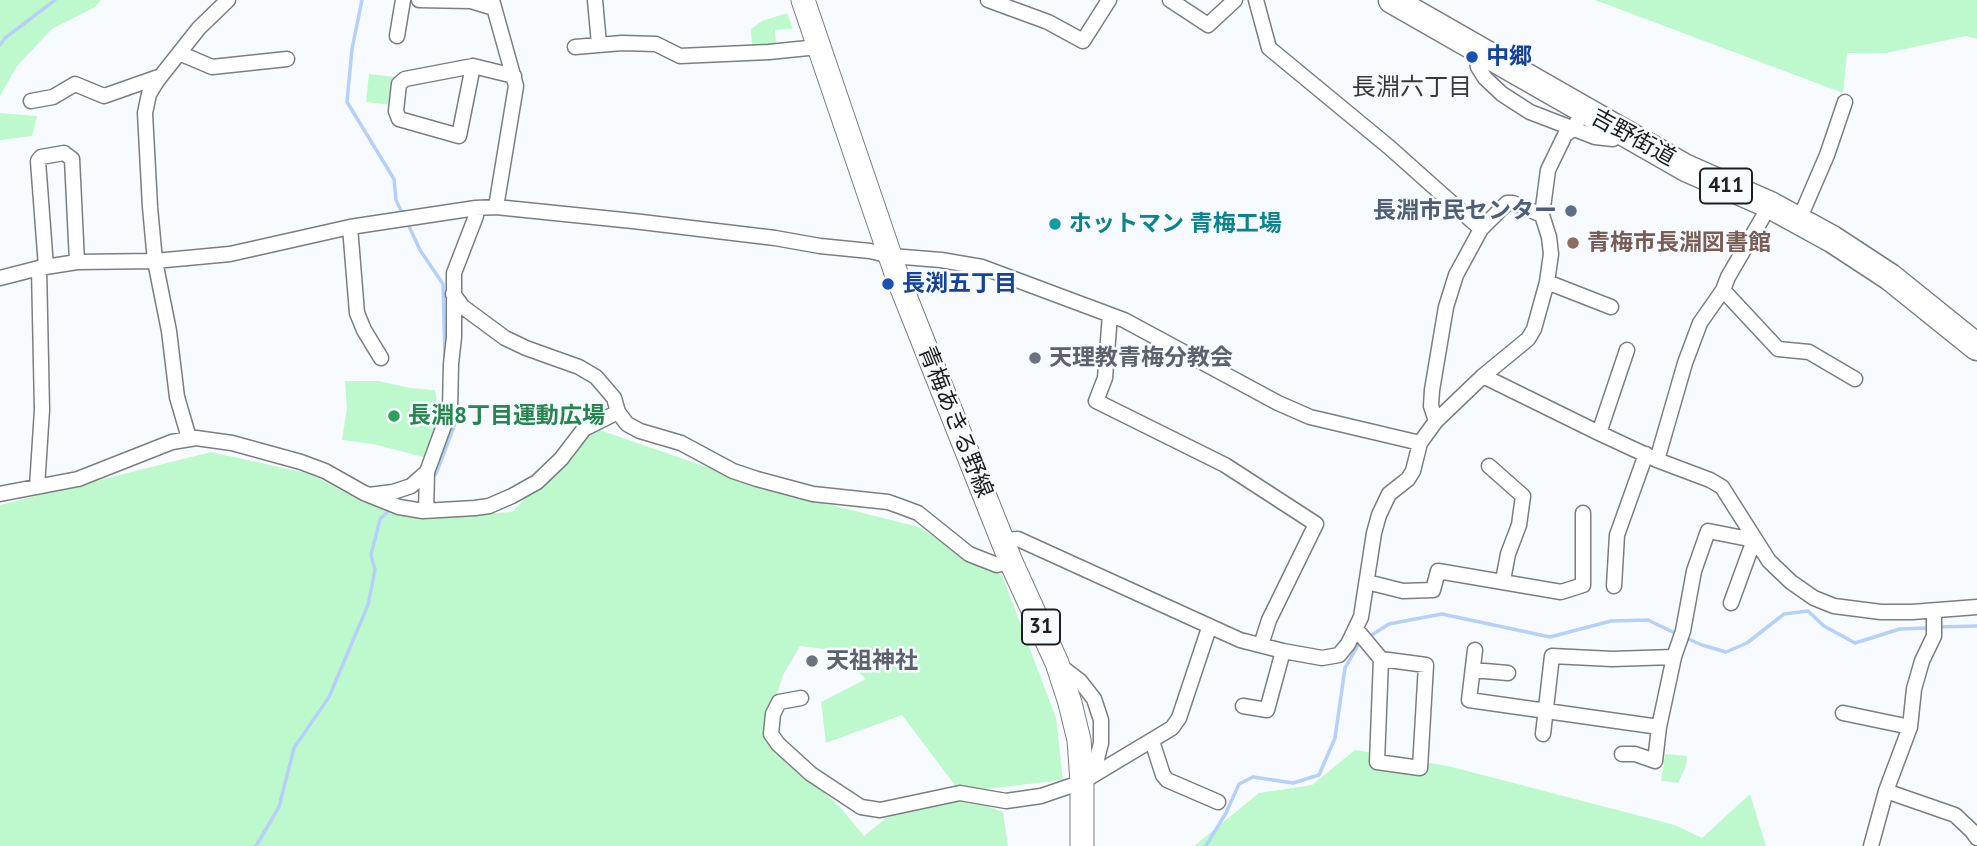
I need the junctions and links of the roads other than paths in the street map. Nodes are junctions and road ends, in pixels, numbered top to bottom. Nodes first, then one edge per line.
1 (229, 0) edge
2 (403, 0) edge
3 (419, 0) edge
4 (594, 0) edge
5 (803, 0) edge
6 (988, 0) edge
7 (1109, 0) edge
8 (1170, 0) edge
9 (1235, 0) edge
10 (1256, 0) edge
11 (1392, 0) edge
12 (493, 4) edge
13 (397, 36) dead end
14 (598, 44) junction
15 (575, 47) dead end
16 (818, 47) junction
17 (179, 53) junction
18 (287, 59) dead end
19 (472, 66) junction
20 (161, 76) junction
21 (513, 76) junction
22 (32, 101) dead end
23 (1845, 102) dead end
24 (1578, 120) junction
25 (1770, 205) junction
26 (496, 207) junction
27 (476, 208) junction
28 (1542, 215) junction
29 (1799, 220) junction
30 (349, 227) junction
31 (1481, 229) junction
32 (891, 256) junction
33 (155, 261) junction
34 (77, 262) junction
35 (43, 267) junction
36 (0, 278) edge
37 (1547, 282) junction
38 (1723, 290) junction
39 (453, 294) junction
40 (1611, 307) dead end
41 (1110, 315) junction
42 (1977, 347) edge
43 (1628, 351) dead end
44 (381, 358) dead end
45 (1483, 376) junction
46 (1856, 379) dead end
47 (618, 412) junction
48 (1436, 421) junction
49 (1599, 433) junction
50 (189, 438) junction
51 (1420, 443) junction
52 (1651, 457) junction
53 (1489, 466) dead end
54 (427, 473) junction
55 (37, 487) junction
56 (0, 494) edge
57 (369, 495) junction
58 (426, 510) junction
59 (1579, 522) dead end
60 (1754, 540) junction
61 (1007, 551) junction
62 (1503, 580) junction
63 (1367, 582) junction
64 (1614, 586) dead end
65 (1731, 603) dead end
66 (1977, 607) edge
67 (1934, 620) junction
68 (1209, 628) junction
69 (1358, 630) junction
70 (1678, 644) junction
71 (1261, 645) junction
72 (1475, 650) dead end
73 (1283, 651) junction
74 (1381, 659) junction
75 (1473, 670) junction
76 (1508, 674) dead end
77 (801, 698) dead end
78 (1243, 705) dead end
79 (1545, 711) junction
80 (1843, 713) dead end
81 (1659, 727) junction
82 (1910, 727) junction
83 (1543, 734) dead end
84 (1152, 741) junction
85 (1622, 754) dead end
86 (1082, 782) junction
87 (1886, 791) junction
88 (1218, 802) dead end
89 (1977, 838) edge
90 (1083, 846) edge
91 (1871, 846) edge

1 - 17 street
2 - 13 street
3 - 12 street
4 - 14 street
5 - 16 main road, 青梅あきる野線 / 31
6 - 7 street
8 - 9 street
10 - 31 street
11 - 24 highway, 吉野街道 / 411
12 - 21 street
14 - 15 street
14 - 16 street
16 - 32 main road, 青梅あきる野線 / 31
17 - 18 street
17 - 20 street
19 - 19 street
19 - 21 street
20 - 22 street
20 - 33 street
21 - 26 street
23 - 29 street
24 - 25 highway, 吉野街道 / 411
24 - 28 street
25 - 29 highway, 吉野街道 / 411
25 - 38 street
26 - 27 street
26 - 32 street
27 - 30 street
27 - 39 street
28 - 31 street
28 - 37 street
29 - 42 highway, 吉野街道 / 411
30 - 33 street
30 - 44 street
31 - 48 street
32 - 41 street
32 - 61 main road, 青梅あきる野線 / 31
33 - 34 street
33 - 50 street
34 - 35 street
34 - 35 street
35 - 36 street
35 - 55 street
37 - 40 street
37 - 45 street
38 - 46 street
38 - 52 street
39 - 47 street
39 - 54 street
41 - 51 street
41 - 71 street
43 - 49 street
45 - 48 street
45 - 49 street
47 - 58 street
47 - 61 street
48 - 51 street
49 - 52 street
50 - 55 street
50 - 57 street
51 - 63 street
52 - 60 street
52 - 64 street
53 - 62 street
54 - 57 street
54 - 58 street
55 - 56 street
57 - 58 street
59 - 62 street
60 - 65 street
60 - 67 street
60 - 70 street
61 - 68 street
61 - 86 main road, 青梅あきる野線 / 31
62 - 63 street
63 - 69 street
66 - 67 street
67 - 82 street
68 - 71 street
68 - 84 street
69 - 73 street
69 - 74 street
70 - 79 street
70 - 81 street
71 - 73 street
72 - 75 street
73 - 78 street
74 - 74 street
75 - 76 street
75 - 79 street
77 - 86 street
79 - 81 street
79 - 83 street
80 - 82 street
81 - 85 street
82 - 87 street
84 - 86 street
84 - 88 street
86 - 90 main road, 青梅あきる野線 / 31
87 - 89 street
87 - 91 street

